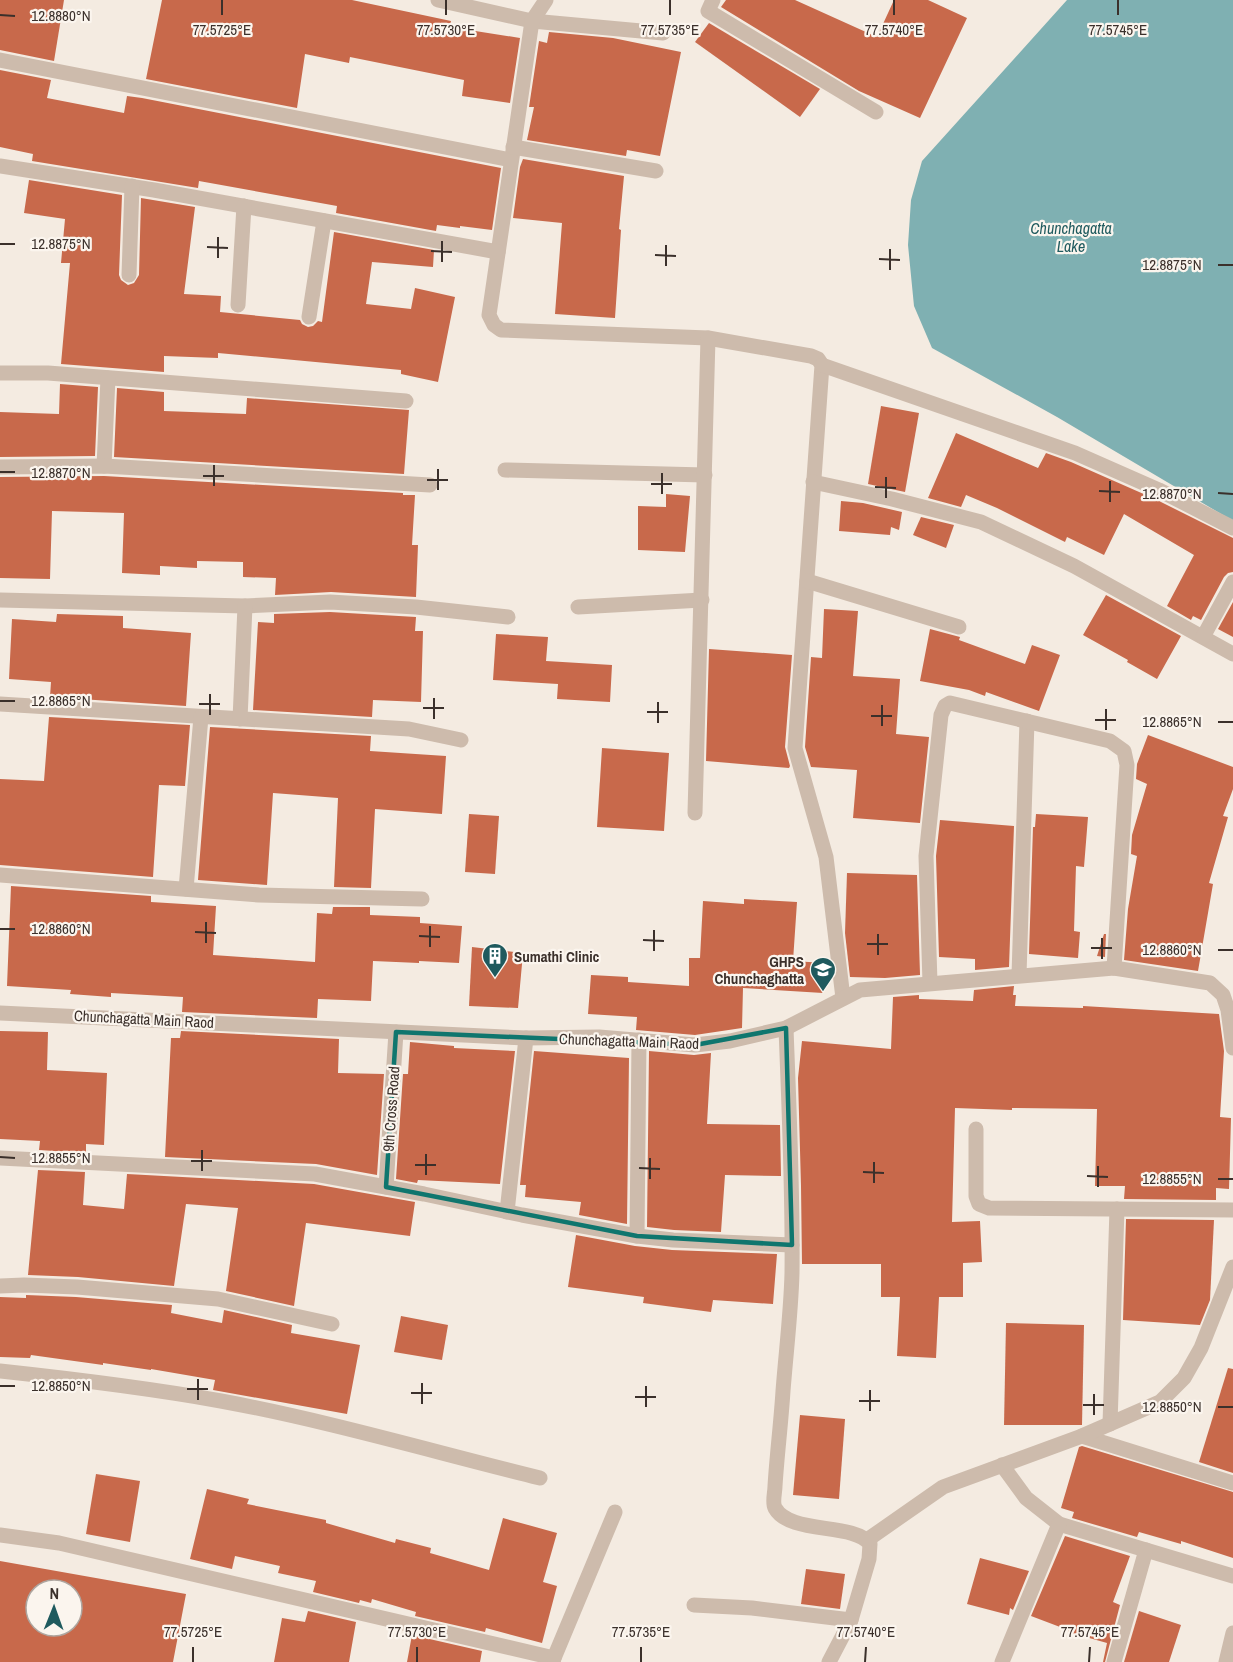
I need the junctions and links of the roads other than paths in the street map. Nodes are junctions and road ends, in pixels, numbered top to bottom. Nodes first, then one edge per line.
1 (438, 0) edge
2 (546, 0) edge
3 (713, 0) edge
4 (532, 21) junction
5 (663, 33) dead end
6 (0, 60) edge
7 (876, 112) dead end
8 (512, 154) junction
9 (0, 166) edge
10 (656, 171) dead end
11 (132, 186) junction
12 (244, 206) junction
13 (324, 221) junction
14 (498, 252) junction
15 (129, 275) dead end
16 (238, 305) dead end
17 (309, 317) dead end
18 (708, 338) junction
19 (822, 365) junction
20 (0, 373) edge
21 (108, 378) junction
22 (406, 401) dead end
23 (104, 466) junction
24 (0, 467) edge
25 (505, 470) dead end
26 (705, 475) junction
27 (813, 482) junction
28 (430, 485) dead end
29 (1233, 528) edge
30 (807, 581) junction
31 (1233, 582) edge
32 (0, 600) edge
33 (702, 600) junction
34 (245, 606) junction
35 (578, 607) dead end
36 (508, 617) dead end
37 (959, 627) dead end
38 (1203, 637) junction
39 (1233, 654) edge
40 (0, 704) edge
41 (201, 717) junction
42 (240, 719) junction
43 (1027, 721) junction
44 (461, 740) dead end
45 (695, 813) dead end
46 (0, 875) edge
47 (186, 889) junction
48 (422, 899) dead end
49 (1114, 968) junction
50 (1019, 975) junction
51 (930, 983) junction
52 (843, 998) junction
53 (0, 1012) edge
54 (786, 1028) junction
55 (396, 1032) junction
56 (526, 1038) junction
57 (639, 1040) junction
58 (1233, 1048) edge
59 (976, 1129) dead end
60 (0, 1158) edge
61 (386, 1187) junction
62 (1117, 1209) junction
63 (1233, 1210) edge
64 (507, 1212) junction
65 (637, 1236) junction
66 (792, 1245) junction
67 (1233, 1267) edge
68 (0, 1286) edge
69 (332, 1324) dead end
70 (0, 1371) edge
71 (1110, 1424) junction
72 (1083, 1436) junction
73 (1002, 1465) junction
74 (540, 1478) dead end
75 (1233, 1483) edge
76 (615, 1512) dead end
77 (1059, 1524) junction
78 (0, 1535) edge
79 (867, 1540) junction
80 (1146, 1550) junction
81 (1233, 1576) edge
82 (694, 1605) dead end
83 (851, 1620) junction
84 (1233, 1633) edge
85 (554, 1660) edge
86 (829, 1662) edge
87 (1002, 1662) edge
88 (1114, 1662) edge
89 (1226, 1662) edge

1 - 4 street
2 - 4 street
3 - 7 street
4 - 5 street
4 - 8 street
6 - 8 street
8 - 10 street
8 - 14 street
9 - 11 street
11 - 12 street
11 - 15 street
12 - 13 street
12 - 16 street
13 - 14 street
13 - 17 street
14 - 18 street
18 - 19 street
18 - 26 street
19 - 27 street
19 - 29 street
20 - 21 street
21 - 22 street
21 - 23 street
23 - 24 street
23 - 28 street
25 - 26 street
26 - 33 street
27 - 30 street
27 - 38 street
30 - 37 street
30 - 52 street
31 - 38 street
32 - 34 street
33 - 35 street
33 - 45 street
34 - 36 street
34 - 42 street
38 - 39 street
40 - 41 street
41 - 42 street
41 - 47 street
42 - 44 street
43 - 49 street
43 - 50 street
43 - 51 street
46 - 47 street
47 - 48 street
49 - 50 street, Chunchagatta Main Raod
49 - 58 street, Chunchagatta Main Raod
50 - 51 street, Chunchagatta Main Raod
51 - 52 street, Chunchagatta Main Raod
52 - 54 street, Chunchagatta Main Raod
53 - 55 street, Chunchagatta Main Raod
54 - 57 street, Chunchagatta Main Raod
54 - 66 street
55 - 56 street, Chunchagatta Main Raod
55 - 61 street, 9th Cross Road
56 - 57 street, Chunchagatta Main Raod
56 - 64 street
57 - 65 street
59 - 62 street
60 - 61 street
61 - 64 street
62 - 63 street
62 - 71 street
64 - 65 street
65 - 66 street
66 - 79 street
67 - 71 street
68 - 69 street
70 - 74 street
71 - 72 street
72 - 73 street
72 - 75 street
73 - 77 street
73 - 79 street
76 - 85 street
77 - 80 street
77 - 87 street
78 - 85 street
79 - 83 street
80 - 81 street
80 - 88 street
82 - 83 street
83 - 86 street
84 - 89 street

